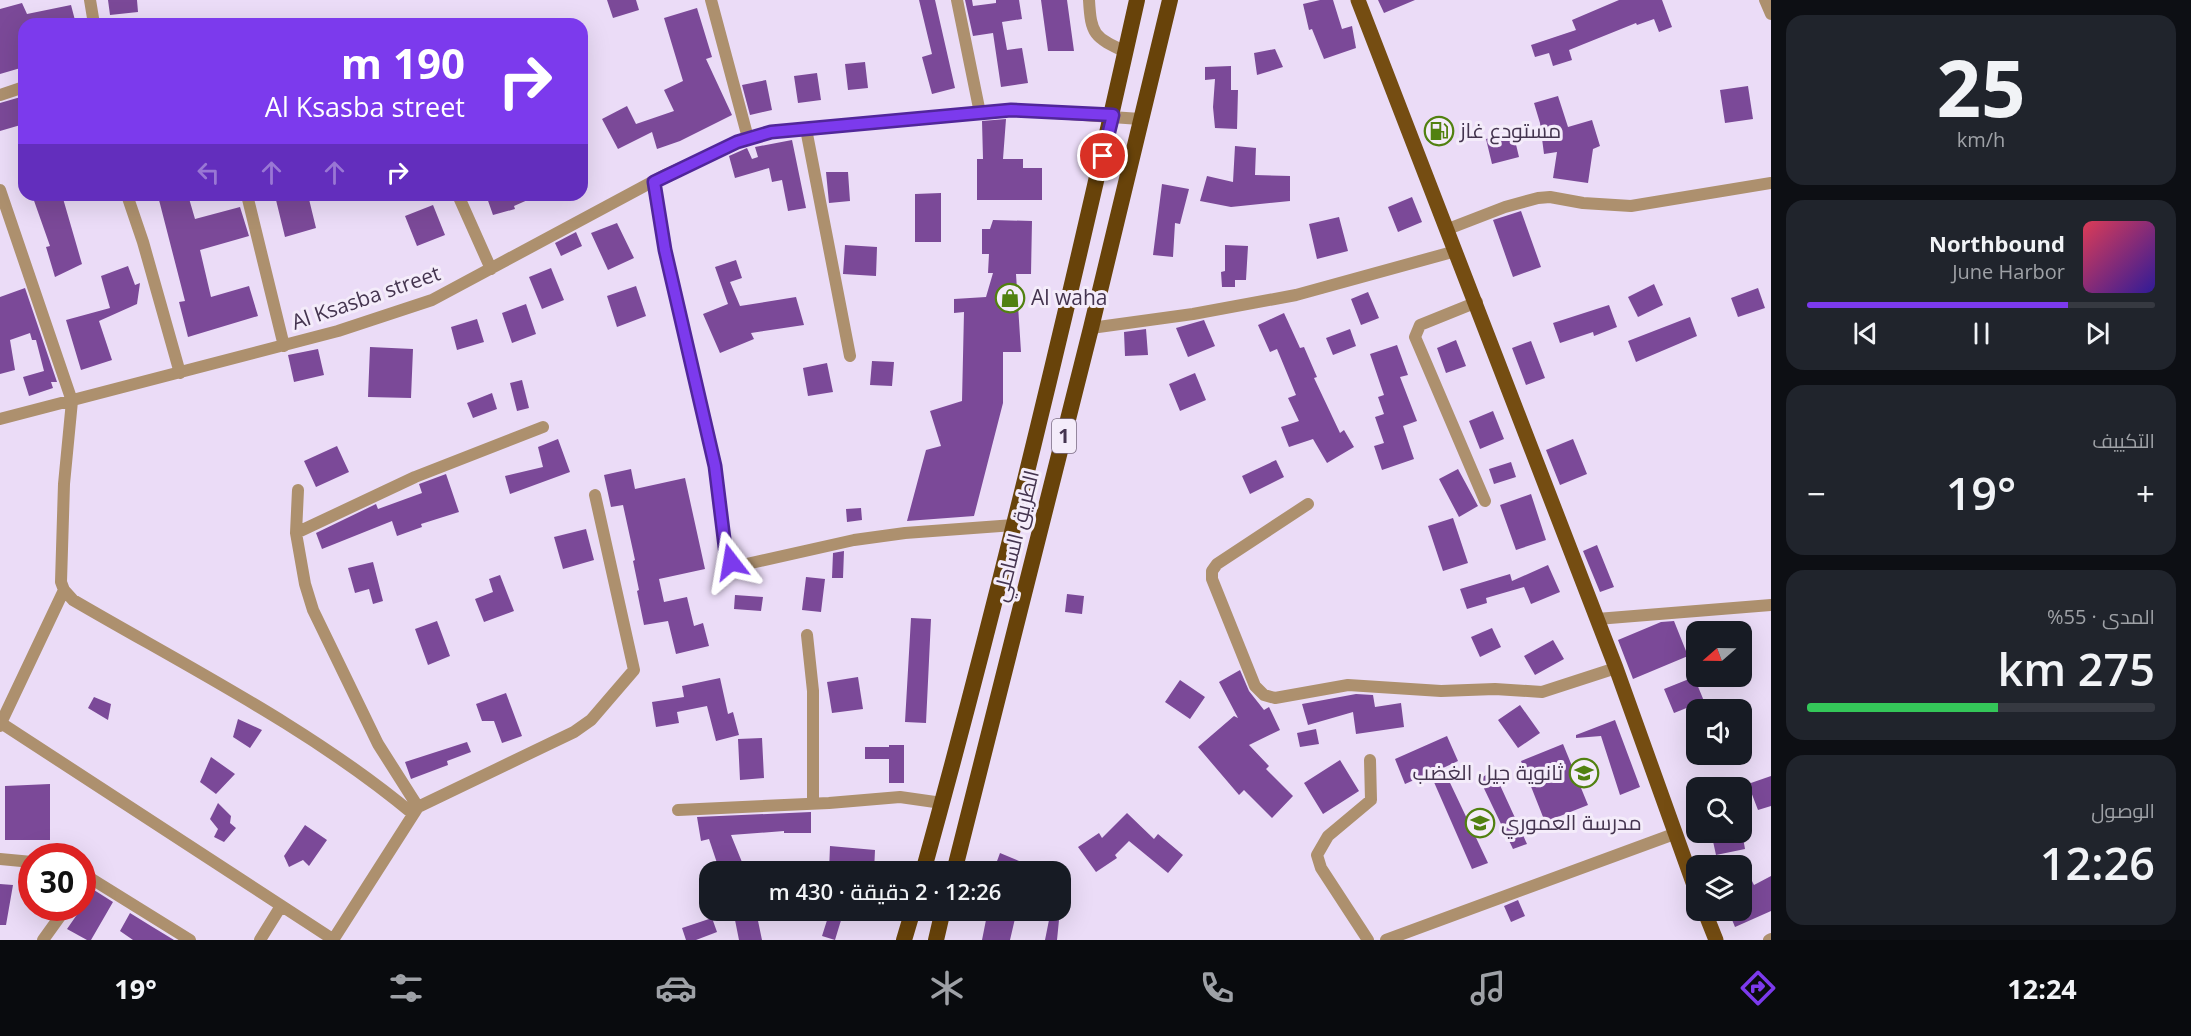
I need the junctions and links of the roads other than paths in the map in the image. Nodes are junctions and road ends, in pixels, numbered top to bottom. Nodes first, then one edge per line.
1 (90, 0) edge
2 (711, 0) edge
3 (957, 0) edge
4 (1089, 0) edge
5 (1137, 0) edge
6 (1170, 0) edge
7 (1358, 0) edge
8 (1765, 0) edge
9 (1771, 14) edge
10 (93, 18) edge
11 (1126, 52) junction
12 (18, 89) edge
13 (0, 95) edge
14 (981, 113) junction
15 (1113, 115) junction
16 (1140, 119) junction
17 (806, 129) junction
18 (748, 138) junction
19 (654, 182) junction
20 (1771, 183) edge
21 (0, 190) edge
22 (129, 201) edge
23 (249, 201) edge
24 (461, 201) edge
25 (1448, 229) junction
26 (1456, 251) junction
27 (491, 269) junction
28 (1477, 302) junction
29 (1092, 328) junction
30 (284, 346) junction
31 (850, 356) dead end
32 (180, 373) junction
33 (72, 401) junction
34 (0, 419) edge
35 (543, 427) dead end
36 (298, 490) dead end
37 (595, 495) dead end
38 (1485, 501) dead end
39 (1308, 504) dead end
40 (1014, 525) junction
41 (296, 533) junction
42 (64, 590) junction
43 (1771, 605) edge
44 (1597, 619) junction
45 (807, 635) dead end
46 (1616, 668) junction
47 (0, 725) edge
48 (1370, 760) dead end
49 (813, 803) junction
50 (942, 803) junction
51 (415, 810) junction
52 (678, 810) dead end
53 (1674, 834) junction
54 (0, 859) edge
55 (18, 861) edge
56 (926, 861) edge
57 (957, 861) edge
58 (1686, 865) edge
59 (96, 884) edge
60 (281, 906) junction
61 (57, 921) edge
62 (910, 921) edge
63 (941, 921) edge
64 (1708, 921) edge
65 (43, 940) edge
66 (190, 940) edge
67 (260, 940) edge
68 (334, 940) edge
69 (904, 940) edge
70 (936, 940) edge
71 (1368, 940) edge
72 (1386, 940) edge
73 (1716, 940) edge

1 - 10 street
2 - 18 street
3 - 14 street
4 - 11 street
5 - 11 highway, الطريق الساحلي
6 - 16 highway, الطريق الساحلي / 1
7 - 25 main road
8 - 9 street
11 - 15 highway, الطريق الساحلي
12 - 13 street
14 - 15 street, Al Ksasba street
14 - 17 street, Al Ksasba street
15 - 16 street, Al Ksasba street
15 - 40 highway, الطريق الساحلي
16 - 29 highway, الطريق الساحلي / 1
17 - 18 street, Al Ksasba street
17 - 31 street
18 - 19 street, Al Ksasba street
19 - 27 street, Al Ksasba street
19 - 40 street
20 - 25 street
21 - 33 street
22 - 32 street
23 - 30 street
24 - 27 street
25 - 26 main road
26 - 28 main road
26 - 29 street
27 - 30 street, Al Ksasba street
28 - 38 street
28 - 44 main road
29 - 57 highway, الطريق الساحلي / 1
30 - 32 street, Al Ksasba street
32 - 33 street, Al Ksasba street
33 - 34 street, Al Ksasba street
33 - 42 street
35 - 41 street
36 - 41 street
37 - 51 street
39 - 46 street
40 - 50 highway, الطريق الساحلي
41 - 51 street
42 - 47 street
42 - 51 street
43 - 44 street
44 - 46 main road
45 - 49 street
46 - 53 main road
47 - 60 street
48 - 71 street
49 - 50 street
49 - 52 street
50 - 56 highway, الطريق الساحلي
51 - 68 street
53 - 58 main road
53 - 72 street
54 - 55 street
59 - 66 street
60 - 67 street
60 - 68 street
61 - 65 street
62 - 69 highway
63 - 70 highway
64 - 73 main road

